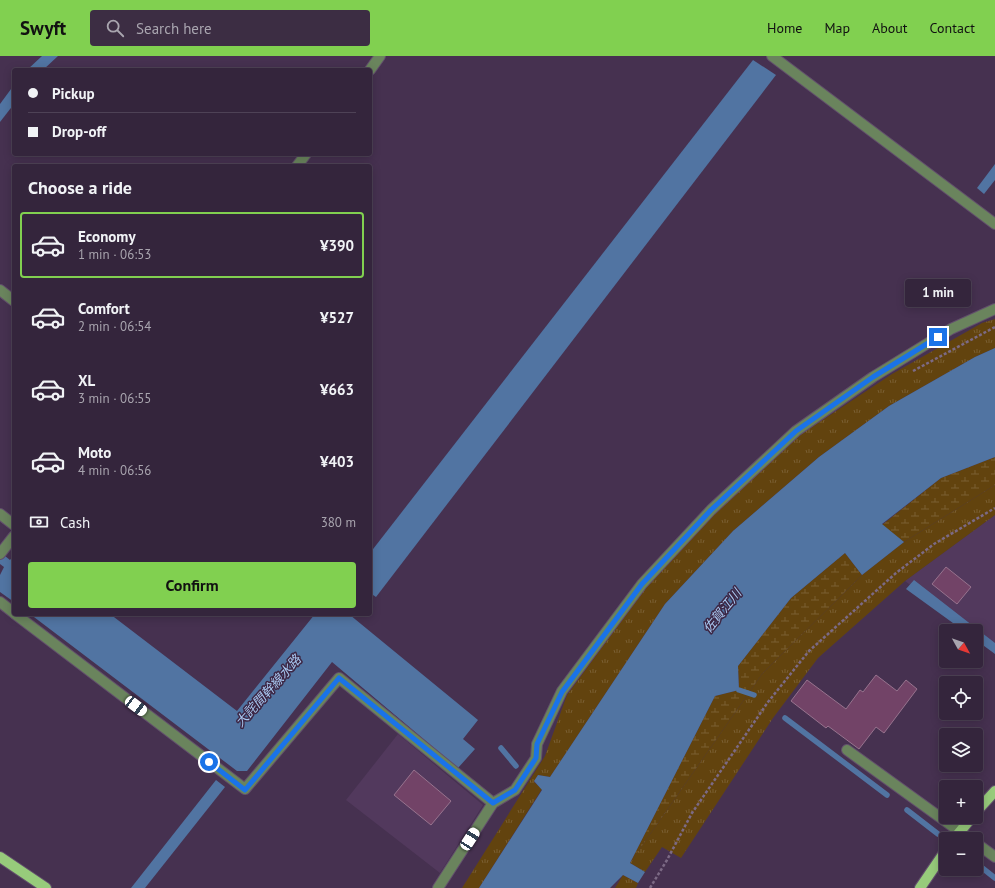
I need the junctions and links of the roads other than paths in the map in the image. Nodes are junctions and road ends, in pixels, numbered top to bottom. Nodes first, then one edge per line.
1 (380, 56) edge
2 (772, 56) edge
3 (371, 68) edge
4 (995, 224) edge
5 (0, 290) edge
6 (12, 299) edge
7 (995, 309) edge
8 (0, 514) edge
9 (12, 523) edge
10 (12, 539) edge
11 (2, 552) edge
12 (0, 602) edge
13 (12, 611) edge
14 (19, 616) edge
15 (847, 750) dead end
16 (995, 791) edge
17 (493, 803) junction
18 (983, 804) edge
19 (966, 824) edge
20 (953, 832) edge
21 (960, 832) edge
22 (983, 849) edge
23 (0, 857) edge
24 (995, 858) edge
25 (939, 860) edge
26 (46, 888) edge
27 (438, 888) edge
28 (920, 888) edge

1 - 3 street
2 - 4 street
5 - 6 street
7 - 17 street
8 - 9 street
10 - 11 street
12 - 13 street
14 - 17 street
15 - 20 street
16 - 18 main road
17 - 27 street
19 - 21 main road
22 - 24 street
23 - 26 main road
25 - 28 main road

